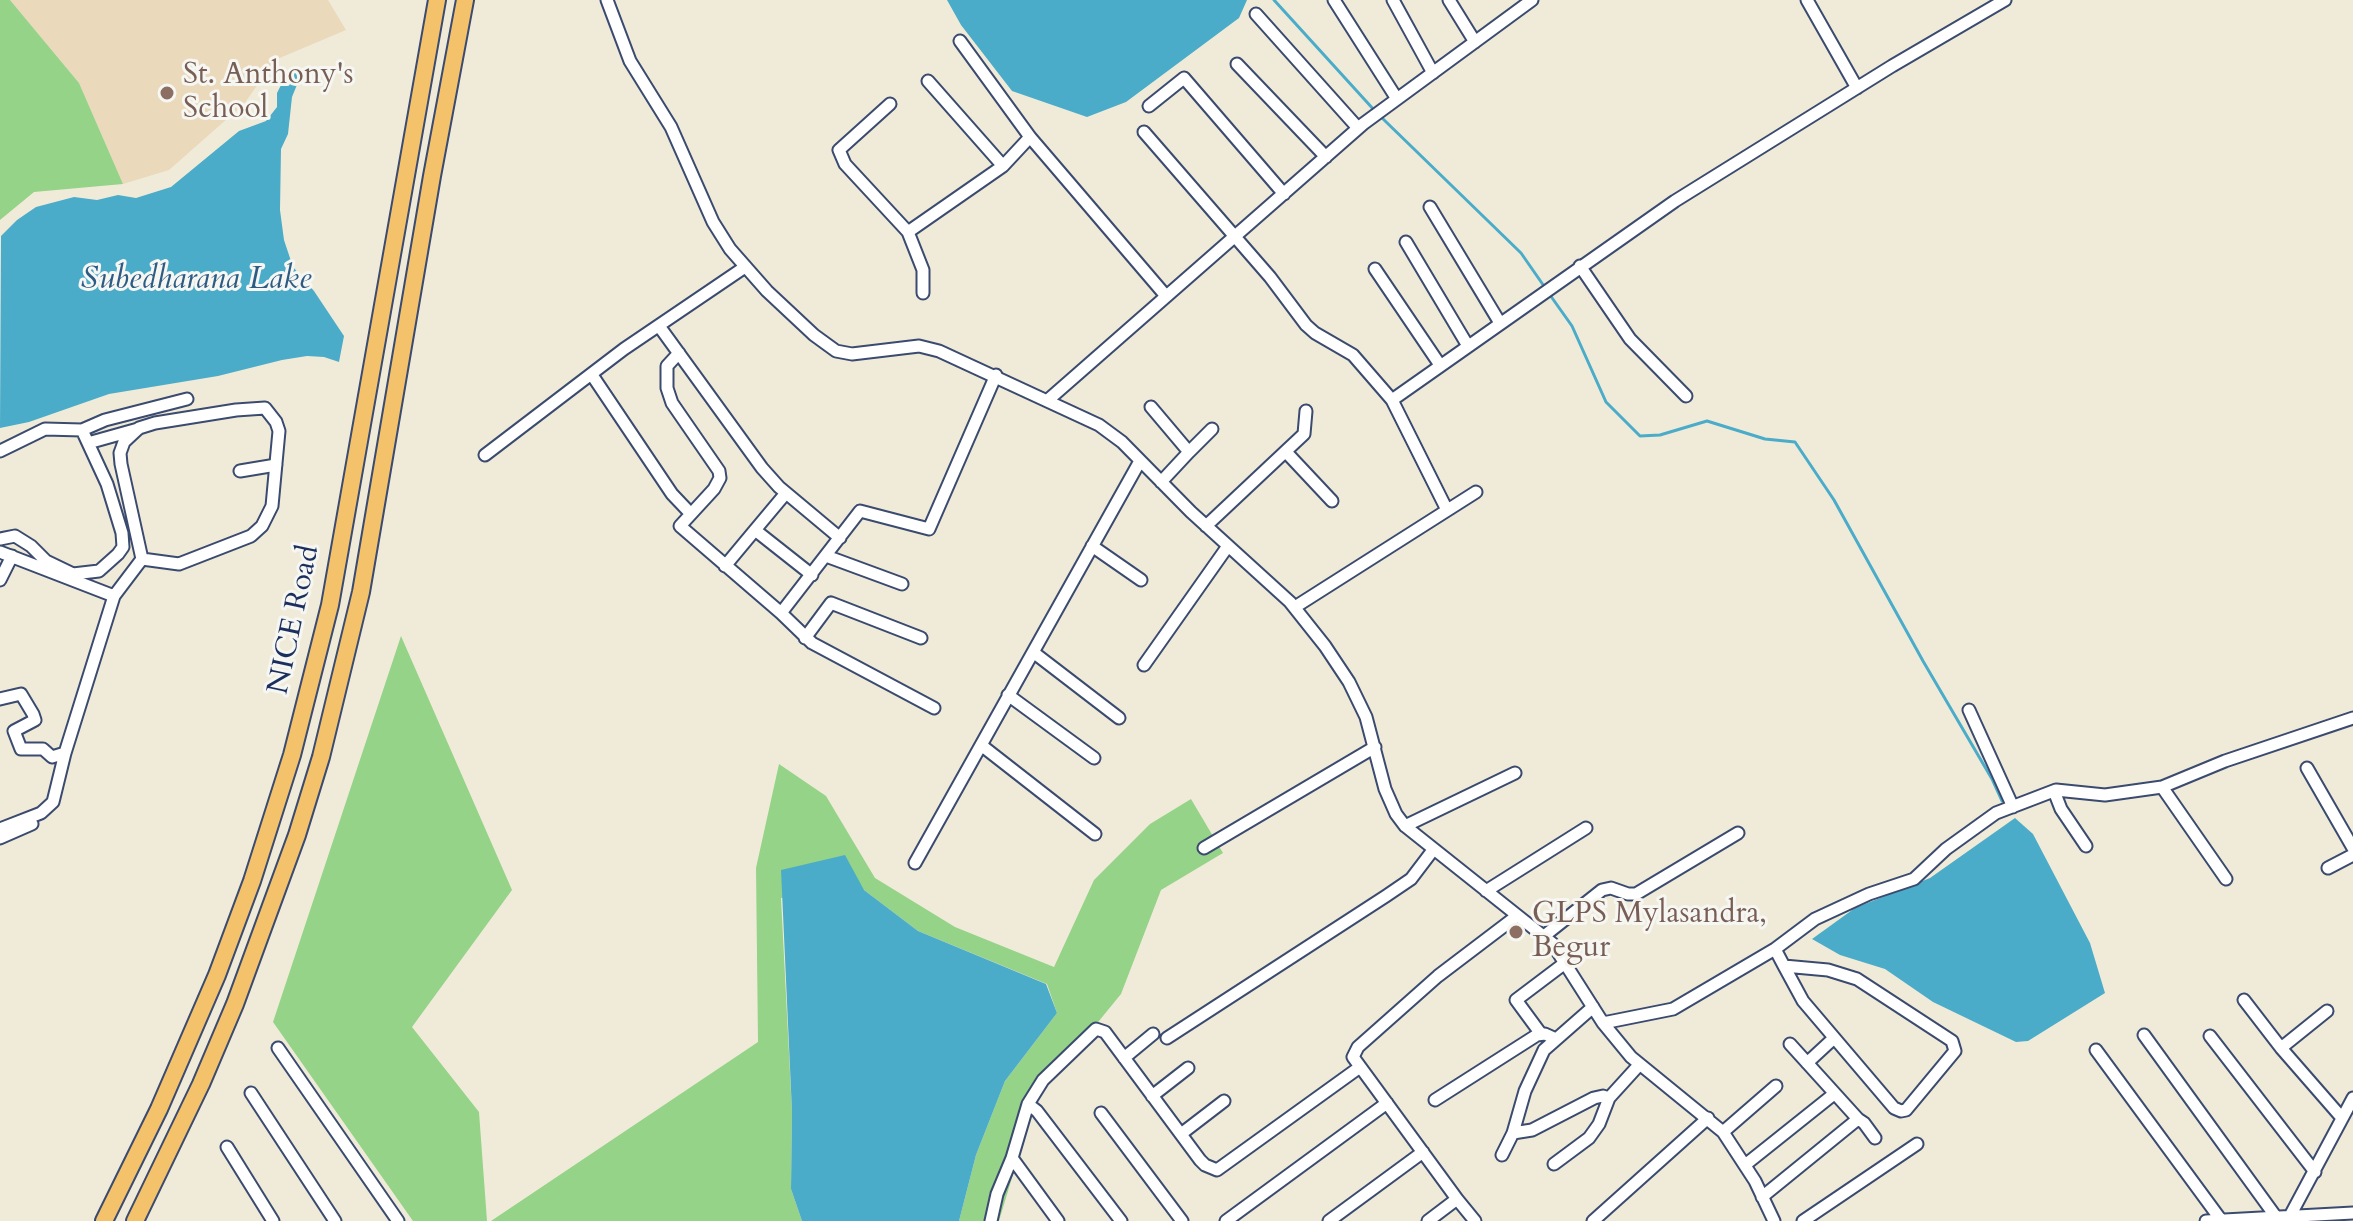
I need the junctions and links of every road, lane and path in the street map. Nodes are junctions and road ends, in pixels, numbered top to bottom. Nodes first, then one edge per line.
1 (437, 0) edge
2 (465, 0) edge
3 (607, 0) edge
4 (1334, 0) edge
5 (1393, 0) edge
6 (1449, 0) edge
7 (1532, 0) edge
8 (1807, 0) edge
9 (2005, 0) edge
10 (1256, 14) dead end
11 (960, 41) dead end
12 (1475, 42) junction
13 (1237, 64) dead end
14 (1433, 73) junction
15 (928, 81) dead end
16 (1857, 88) junction
17 (1397, 99) junction
18 (890, 104) dead end
19 (1149, 106) dead end
20 (1358, 128) junction
21 (1144, 132) dead end
22 (1030, 137) junction
23 (1326, 157) junction
24 (1003, 166) junction
25 (1284, 194) junction
26 (1430, 207) dead end
27 (908, 232) junction
28 (1234, 237) junction
29 (1406, 242) dead end
30 (1580, 266) junction
31 (745, 267) junction
32 (1375, 269) dead end
33 (923, 293) dead end
34 (1166, 296) junction
35 (1500, 323) junction
36 (659, 326) junction
37 (1468, 346) junction
38 (679, 353) junction
39 (1440, 365) junction
40 (592, 375) junction
41 (996, 375) junction
42 (1686, 396) dead end
43 (187, 399) dead end
44 (1048, 400) junction
45 (1392, 400) junction
46 (1151, 407) dead end
47 (1306, 411) dead end
48 (139, 428) junction
49 (1212, 429) dead end
50 (82, 430) junction
51 (88, 443) junction
52 (0, 451) edge
53 (1189, 452) junction
54 (1286, 452) junction
55 (485, 455) dead end
56 (1140, 461) junction
57 (276, 465) junction
58 (240, 471) dead end
59 (1161, 482) junction
60 (1476, 492) dead end
61 (786, 493) junction
62 (1332, 501) dead end
63 (1447, 510) junction
64 (691, 514) junction
65 (1206, 526) junction
66 (755, 530) junction
67 (840, 538) junction
68 (0, 539) edge
69 (1092, 546) junction
70 (1228, 546) junction
71 (6, 554) edge
72 (826, 556) junction
73 (142, 559) junction
74 (725, 566) junction
75 (812, 575) junction
76 (0, 580) edge
77 (1141, 580) dead end
78 (902, 584) dead end
79 (114, 596) junction
80 (1295, 607) junction
81 (781, 613) junction
82 (805, 638) junction
83 (921, 638) dead end
84 (1033, 652) junction
85 (1144, 665) dead end
86 (1008, 695) junction
87 (0, 699) edge
88 (934, 708) dead end
89 (1969, 710) dead end
90 (1119, 718) dead end
91 (2353, 718) edge
92 (981, 745) junction
93 (1375, 747) junction
94 (65, 753) junction
95 (1094, 758) dead end
96 (2307, 768) dead end
97 (1515, 773) dead end
98 (2162, 787) junction
99 (2054, 791) junction
100 (2013, 807) junction
101 (38, 822) dead end
102 (1405, 826) junction
103 (1586, 828) dead end
104 (0, 829) edge
105 (1738, 833) dead end
106 (1095, 834) dead end
107 (0, 838) edge
108 (2086, 846) dead end
109 (1204, 848) dead end
110 (2353, 848) edge
111 (1433, 850) junction
112 (2353, 855) edge
113 (915, 863) dead end
114 (2328, 868) dead end
115 (2226, 879) dead end
116 (1486, 891) junction
117 (1517, 916) junction
118 (1544, 936) junction
119 (1775, 949) junction
120 (1565, 963) junction
121 (1784, 966) junction
122 (2244, 1000) dead end
123 (1593, 1007) junction
124 (2327, 1011) dead end
125 (1603, 1023) junction
126 (1153, 1034) dead end
127 (1541, 1034) junction
128 (2144, 1035) dead end
129 (2210, 1036) dead end
130 (1167, 1038) dead end
131 (1834, 1038) junction
132 (1556, 1039) junction
133 (1790, 1044) dead end
134 (278, 1048) dead end
135 (2281, 1048) junction
136 (2096, 1050) dead end
137 (1124, 1058) junction
138 (1807, 1063) junction
139 (1639, 1065) junction
140 (1360, 1067) junction
141 (1188, 1068) dead end
142 (1776, 1086) dead end
143 (251, 1093) dead end
144 (1834, 1094) junction
145 (1152, 1096) junction
146 (1609, 1098) junction
147 (2353, 1098) edge
148 (1435, 1100) dead end
149 (1224, 1101) dead end
150 (1387, 1103) junction
151 (1028, 1104) junction
152 (1101, 1113) dead end
153 (1708, 1118) junction
154 (2342, 1118) junction
155 (1858, 1119) junction
156 (1723, 1132) junction
157 (1513, 1133) junction
158 (1181, 1134) junction
159 (1875, 1138) dead end
160 (1917, 1144) dead end
161 (227, 1147) dead end
162 (1423, 1152) junction
163 (1502, 1155) dead end
164 (1012, 1158) junction
165 (1554, 1164) dead end
166 (1745, 1165) junction
167 (2315, 1172) junction
168 (1762, 1197) junction
169 (1457, 1199) junction
170 (2353, 1213) edge
171 (2290, 1216) junction
172 (2276, 1217) junction
173 (993, 1219) edge
174 (2221, 1220) edge
175 (104, 1221) edge
176 (135, 1221) edge
177 (273, 1221) edge
178 (335, 1221) edge
179 (398, 1221) edge
180 (1058, 1221) edge
181 (1121, 1221) edge
182 (1182, 1221) edge
183 (1226, 1221) edge
184 (1329, 1221) edge
185 (1428, 1221) edge
186 (1475, 1221) edge
187 (1593, 1221) edge
188 (1774, 1221) edge
189 (1803, 1221) edge
190 (2206, 1221) edge

1 - 175 highway, NICE Road
2 - 176 highway, NICE Road
3 - 31 street
4 - 17 street
5 - 14 street
6 - 12 street
7 - 12 street
8 - 16 street
9 - 16 street
10 - 20 street
11 - 22 street
12 - 14 street
13 - 23 street
14 - 17 street
15 - 24 street
16 - 30 street
17 - 20 street
18 - 27 street
19 - 25 street
20 - 23 street
21 - 28 street
22 - 24 street
22 - 34 street
23 - 25 street
24 - 27 street
25 - 28 street
26 - 35 street
27 - 33 street
28 - 34 street
28 - 45 street
29 - 37 street
30 - 35 street
30 - 42 street
31 - 36 street
31 - 41 street
32 - 39 street
34 - 44 street
35 - 37 street
36 - 38 street
36 - 40 street
37 - 39 street
38 - 61 street
38 - 64 street
39 - 45 street
40 - 55 street
40 - 64 street
41 - 44 street
41 - 67 street
43 - 50 street
44 - 56 street
45 - 63 street
46 - 53 street
47 - 54 street
48 - 51 street
48 - 57 street
48 - 73 street
49 - 53 street
50 - 51 street
50 - 52 street
51 - 68 street
53 - 59 street
54 - 62 street
54 - 65 street
56 - 59 street
56 - 69 street
57 - 58 street
57 - 73 street
59 - 65 street
60 - 63 street
61 - 66 street
61 - 67 street
63 - 80 street
64 - 74 street
65 - 70 street
66 - 74 street
66 - 75 street
67 - 72 street
69 - 77 street
69 - 84 street
70 - 80 street
70 - 85 street
71 - 76 street
71 - 79 street
72 - 75 street
72 - 78 street
73 - 79 street
74 - 81 street
75 - 81 street
79 - 94 street
80 - 93 street
81 - 82 street
82 - 83 street
82 - 88 street
84 - 86 street
84 - 90 street
86 - 92 street
86 - 95 street
87 - 94 street
89 - 100 street
91 - 98 street
92 - 106 street
92 - 113 street
93 - 102 street
93 - 109 street
94 - 104 street
96 - 110 street
97 - 102 street
98 - 99 street
98 - 115 street
99 - 100 street
99 - 108 street
100 - 119 street
101 - 107 street
102 - 111 street
103 - 116 street
105 - 118 street
111 - 116 street
111 - 130 street
112 - 114 street
116 - 117 street
117 - 118 street
117 - 140 street
118 - 120 street
119 - 121 street
119 - 125 street
120 - 123 street
120 - 127 street
121 - 131 street
121 - 131 street
122 - 135 street
123 - 125 street
123 - 132 street
124 - 135 street
125 - 139 street
126 - 137 street
127 - 132 street
127 - 148 street
128 - 172 street
129 - 167 street
131 - 138 street
132 - 157 street
133 - 138 street
134 - 179 street
135 - 154 street
136 - 174 street
137 - 145 street
137 - 151 street
138 - 144 street
139 - 146 street
139 - 153 street
140 - 150 street
140 - 158 street
141 - 145 street
142 - 156 street
143 - 178 street
144 - 155 street
144 - 166 street
145 - 158 street
146 - 157 street
146 - 165 street
147 - 154 street
149 - 158 street
150 - 162 street
150 - 183 street
151 - 164 street
151 - 181 street
152 - 182 street
153 - 156 street
153 - 187 street
154 - 167 street
155 - 159 street
155 - 168 street
156 - 166 street
157 - 163 street
160 - 189 street
161 - 177 street
162 - 169 street
162 - 184 street
164 - 173 street
164 - 180 street
166 - 168 street
167 - 171 street
168 - 188 street
169 - 185 street
169 - 186 street
170 - 171 street
171 - 172 street
172 - 174 street
174 - 190 street

